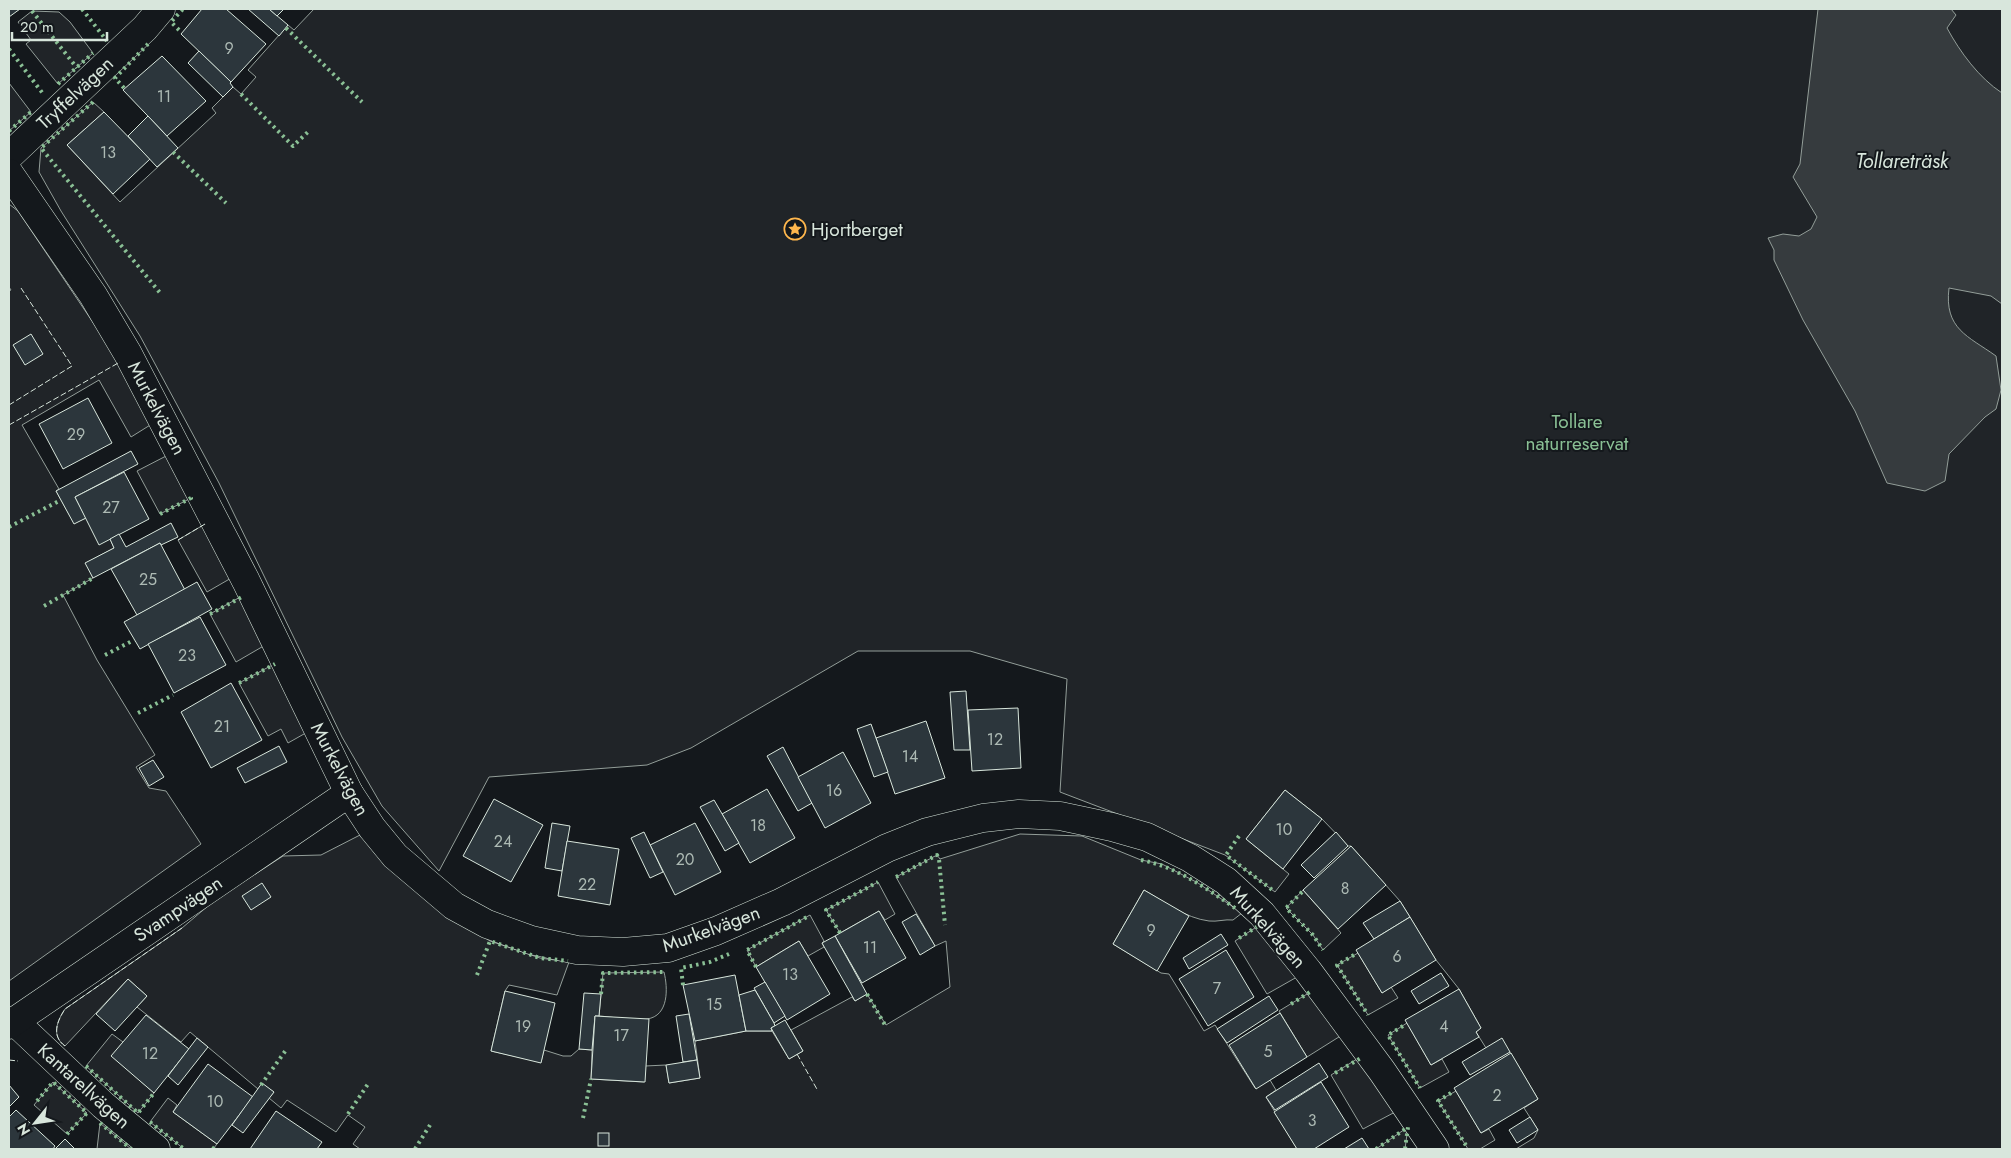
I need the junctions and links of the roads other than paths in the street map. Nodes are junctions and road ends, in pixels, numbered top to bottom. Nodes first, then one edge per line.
1 (161, 9) edge
2 (9, 156) edge
3 (9, 173) edge
4 (349, 793) junction
5 (11, 1023) edge
6 (156, 1149) edge
7 (1434, 1149) edge

1 - 2 street, Tryffelvägen
3 - 4 street, Murkelvägen
4 - 5 street, Svampvägen
4 - 7 street, Murkelvägen
5 - 6 street, Kantarellvägen

